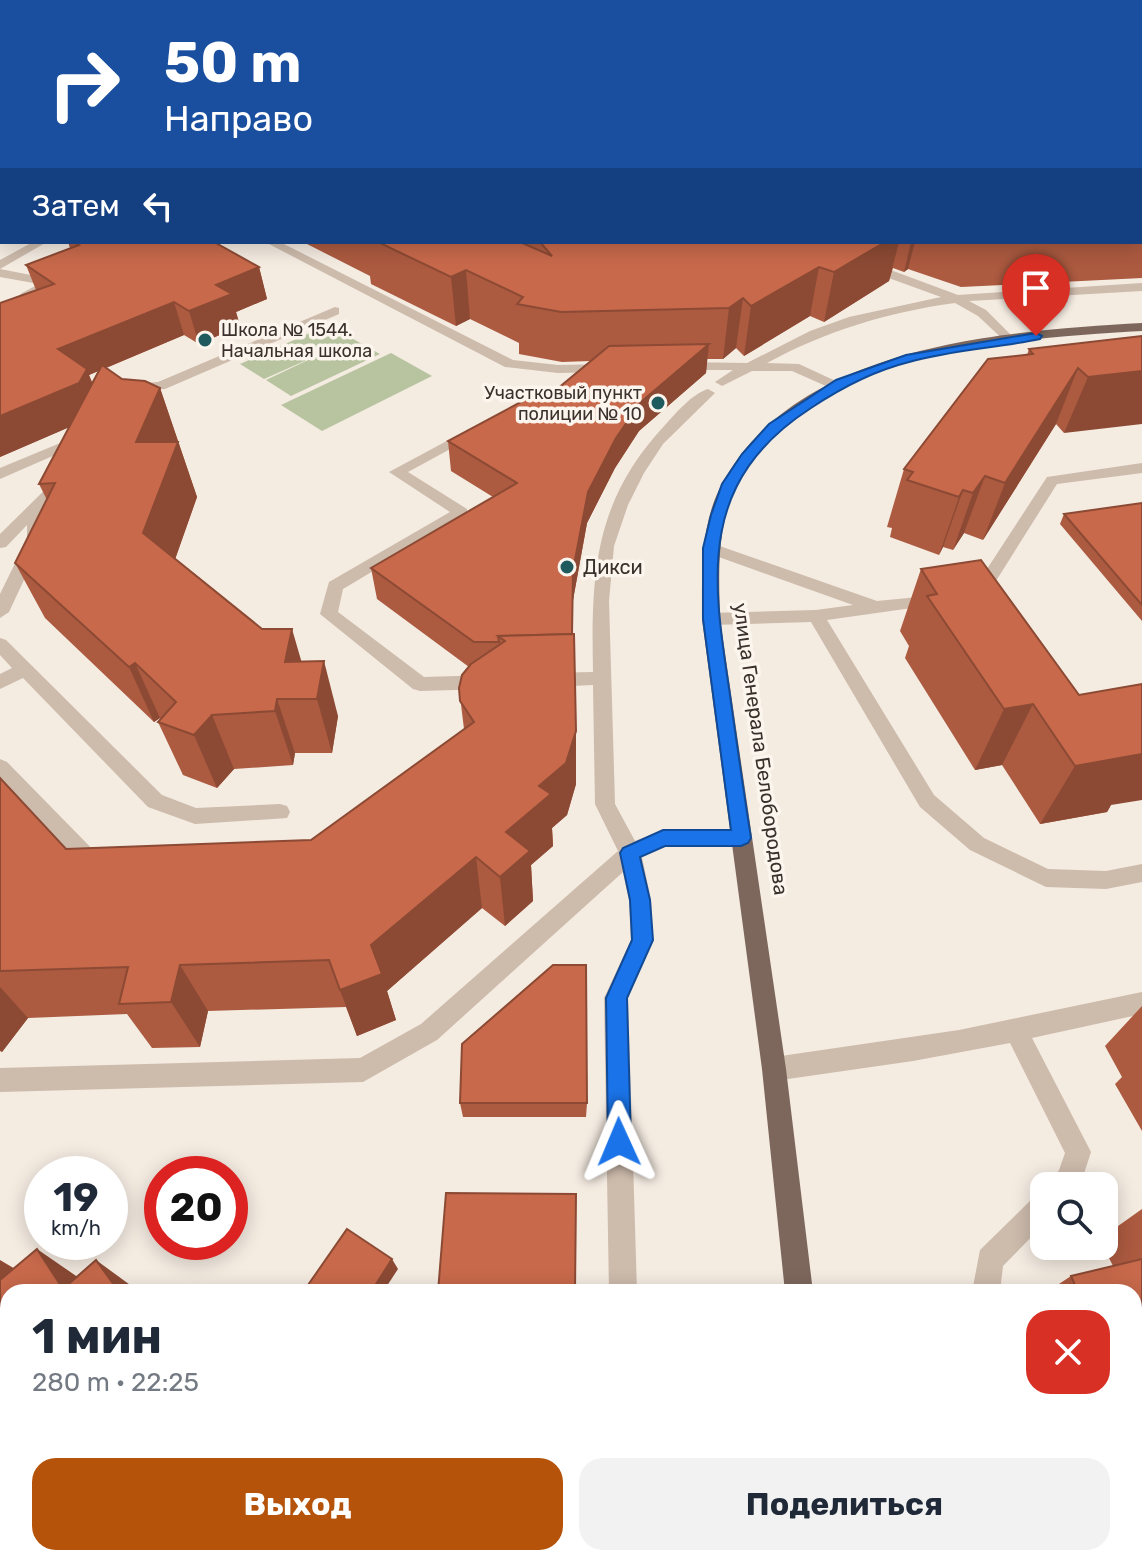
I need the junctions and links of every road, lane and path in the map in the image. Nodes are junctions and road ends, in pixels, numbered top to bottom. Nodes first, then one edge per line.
1 (37, 244) edge
2 (279, 244) edge
3 (857, 262) edge
4 (0, 265) edge
5 (0, 273) edge
6 (1142, 287) edge
7 (957, 299) junction
8 (335, 311) dead end
9 (0, 320) edge
10 (1142, 327) edge
11 (1008, 340) junction
12 (753, 365) junction
13 (663, 367) edge
14 (618, 368) edge
15 (835, 386) junction
16 (118, 388) edge
17 (488, 423) edge
18 (96, 432) edge
19 (1142, 468) edge
20 (75, 472) edge
21 (0, 474) edge
22 (35, 508) junction
23 (0, 543) edge
24 (711, 548) junction
25 (966, 594) junction
26 (877, 607) junction
27 (0, 612) edge
28 (997, 615) edge
29 (816, 616) junction
30 (711, 619) junction
31 (0, 644) edge
32 (25, 669) junction
33 (604, 678) junction
34 (0, 682) edge
35 (0, 767) edge
36 (280, 812) dead end
37 (741, 838) junction
38 (630, 853) junction
39 (1142, 873) edge
40 (108, 880) edge
41 (1142, 1003) edge
42 (1017, 1033) junction
43 (774, 1069) junction
44 (0, 1080) edge
45 (1072, 1172) edge
46 (1030, 1219) edge
47 (623, 1284) edge
48 (798, 1284) edge
49 (987, 1284) edge

1 - 4 street
2 - 14 street
3 - 7 street
5 - 9 street
6 - 7 street
7 - 11 street
7 - 12 street
8 - 16 street
10 - 11 main road, улица Генерала Белобородова
11 - 15 main road, улица Генерала Белобородова
12 - 13 street
12 - 15 street
12 - 33 street
15 - 24 main road, улица Генерала Белобородова
17 - 33 street
18 - 21 street
19 - 25 street
20 - 22 street
22 - 23 street
22 - 27 street
24 - 26 street
24 - 30 main road, улица Генерала Белобородова
25 - 26 street
25 - 28 street
26 - 29 street
29 - 30 street
29 - 39 street
30 - 37 main road, улица Генерала Белобородова
31 - 32 street
32 - 34 street
32 - 36 street
33 - 38 street
35 - 40 street
37 - 38 street
37 - 43 main road, улица Генерала Белобородова
38 - 44 street
38 - 47 street
41 - 42 street
42 - 43 street
42 - 45 street
43 - 48 main road, улица Генерала Белобородова
46 - 49 street

